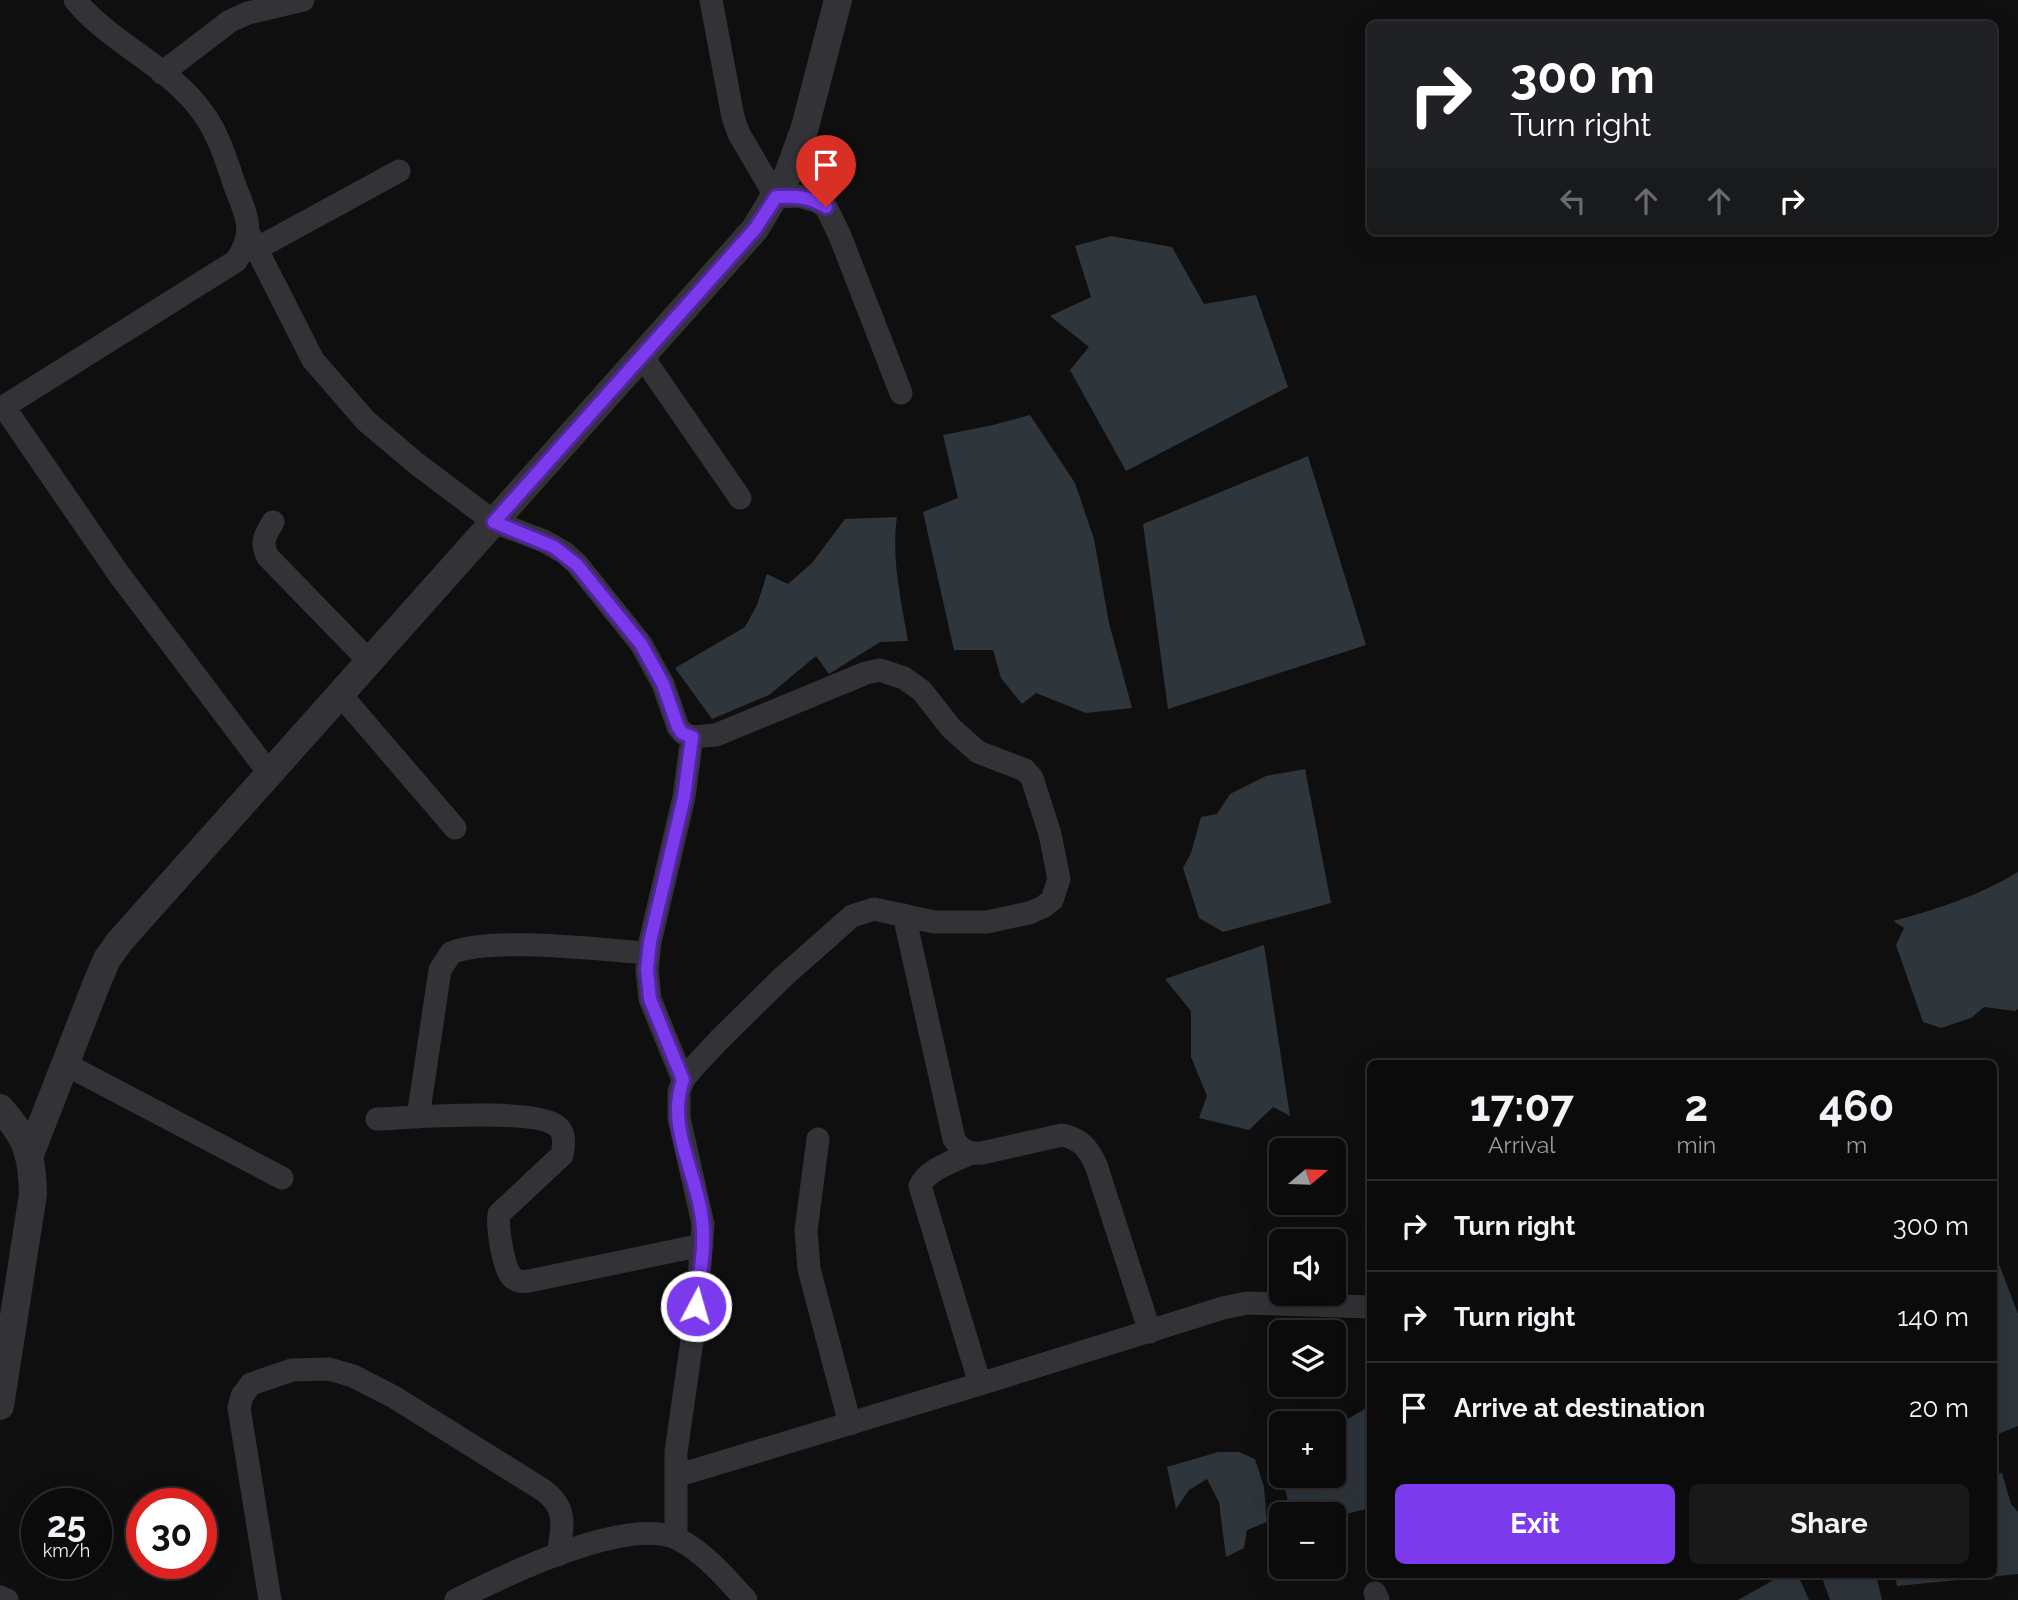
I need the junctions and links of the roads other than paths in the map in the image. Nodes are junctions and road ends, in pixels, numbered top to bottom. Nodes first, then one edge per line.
1 (75, 0) edge
2 (303, 0) edge
3 (711, 0) edge
4 (838, 0) edge
5 (162, 73) junction
6 (399, 171) dead end
7 (776, 197) junction
8 (252, 242) junction
9 (642, 356) junction
10 (901, 393) dead end
11 (2, 408) edge
12 (740, 498) dead end
13 (273, 522) dead end
14 (494, 522) junction
15 (369, 661) junction
16 (340, 694) junction
17 (692, 737) junction
18 (270, 772) junction
19 (455, 828) dead end
20 (904, 915) junction
21 (649, 953) junction
22 (65, 1064) junction
23 (683, 1080) junction
24 (0, 1108) edge
25 (418, 1117) junction
26 (377, 1119) dead end
27 (818, 1139) dead end
28 (971, 1153) junction
29 (29, 1157) junction
30 (282, 1178) dead end
31 (702, 1245) junction
32 (1367, 1307) edge
33 (1150, 1332) junction
34 (980, 1384) junction
35 (0, 1406) edge
36 (849, 1424) junction
37 (676, 1476) junction
38 (676, 1538) junction
39 (558, 1555) junction
40 (0, 1597) edge
41 (6, 1600) edge
42 (270, 1600) edge
43 (456, 1600) edge
44 (746, 1600) edge

1 - 5 street
2 - 5 street
3 - 7 street
4 - 7 street
5 - 8 street
6 - 8 street
7 - 9 street
7 - 10 street
8 - 11 street
8 - 14 street
9 - 12 street
9 - 14 street
11 - 18 street
13 - 15 street
14 - 15 street
14 - 17 street
15 - 16 street
16 - 18 street
16 - 19 street
17 - 20 street
17 - 21 street
18 - 22 street
20 - 23 street
20 - 28 street
21 - 23 street
21 - 25 street
22 - 29 street
22 - 30 street
23 - 31 street
24 - 29 street
25 - 26 street
25 - 31 street
27 - 36 street
28 - 33 street
28 - 34 street
29 - 35 street
31 - 37 street
32 - 33 street
33 - 34 street
34 - 36 street
36 - 37 street
37 - 38 street
38 - 39 street
38 - 44 street
39 - 42 street
39 - 43 street
40 - 41 street

